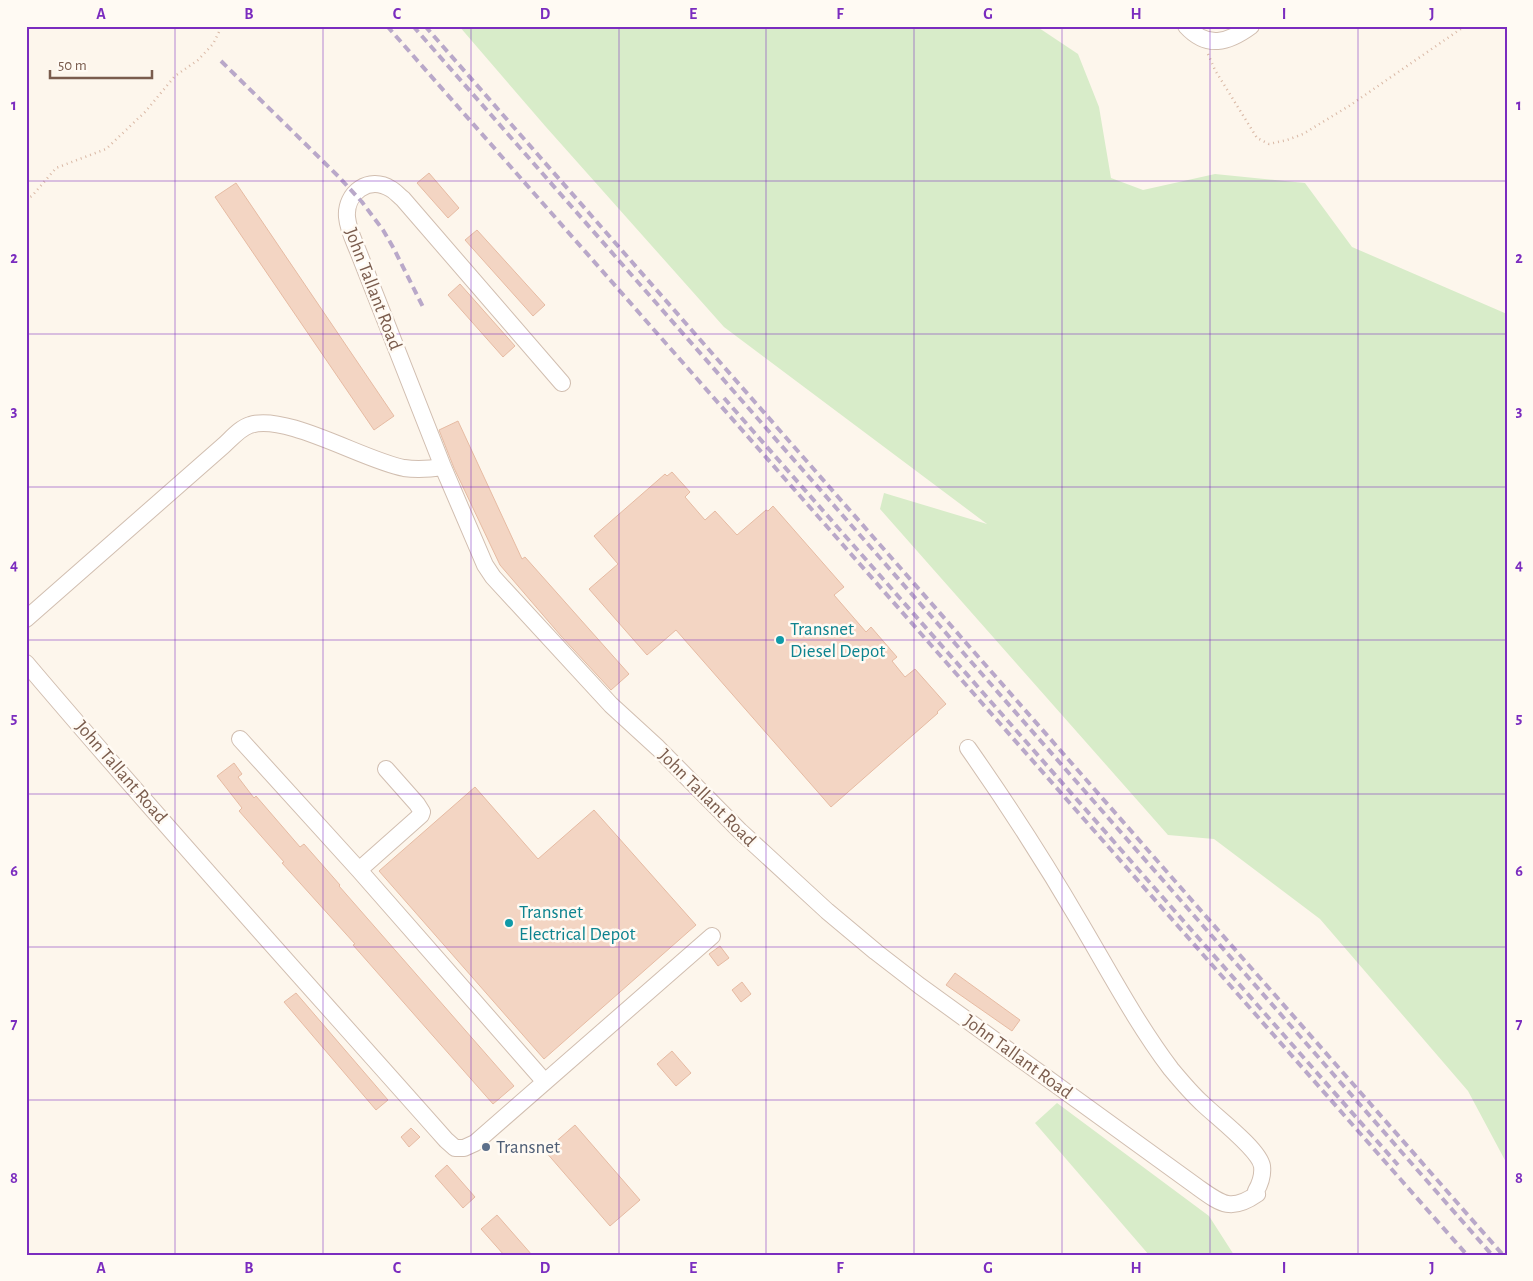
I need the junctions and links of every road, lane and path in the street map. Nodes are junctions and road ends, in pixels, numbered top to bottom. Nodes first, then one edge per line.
1 (222, 26) edge
2 (1186, 26) edge
3 (1251, 26) edge
4 (1465, 26) edge
5 (1205, 40) junction
6 (26, 200) edge
7 (562, 383) dead end
8 (442, 468) junction
9 (46, 600) junction
10 (26, 607) edge
11 (26, 619) edge
12 (26, 663) edge
13 (240, 739) dead end
14 (968, 748) dead end
15 (386, 769) dead end
16 (359, 870) junction
17 (712, 936) dead end
18 (545, 1082) junction

1 - 6 path
2 - 5 street
3 - 5 street
4 - 5 path
7 - 8 street, John Tallant Road
8 - 9 street
8 - 14 street, John Tallant Road
9 - 10 street
9 - 11 street
12 - 18 street, John Tallant Road
13 - 16 street
15 - 16 street
16 - 18 street
17 - 18 street

